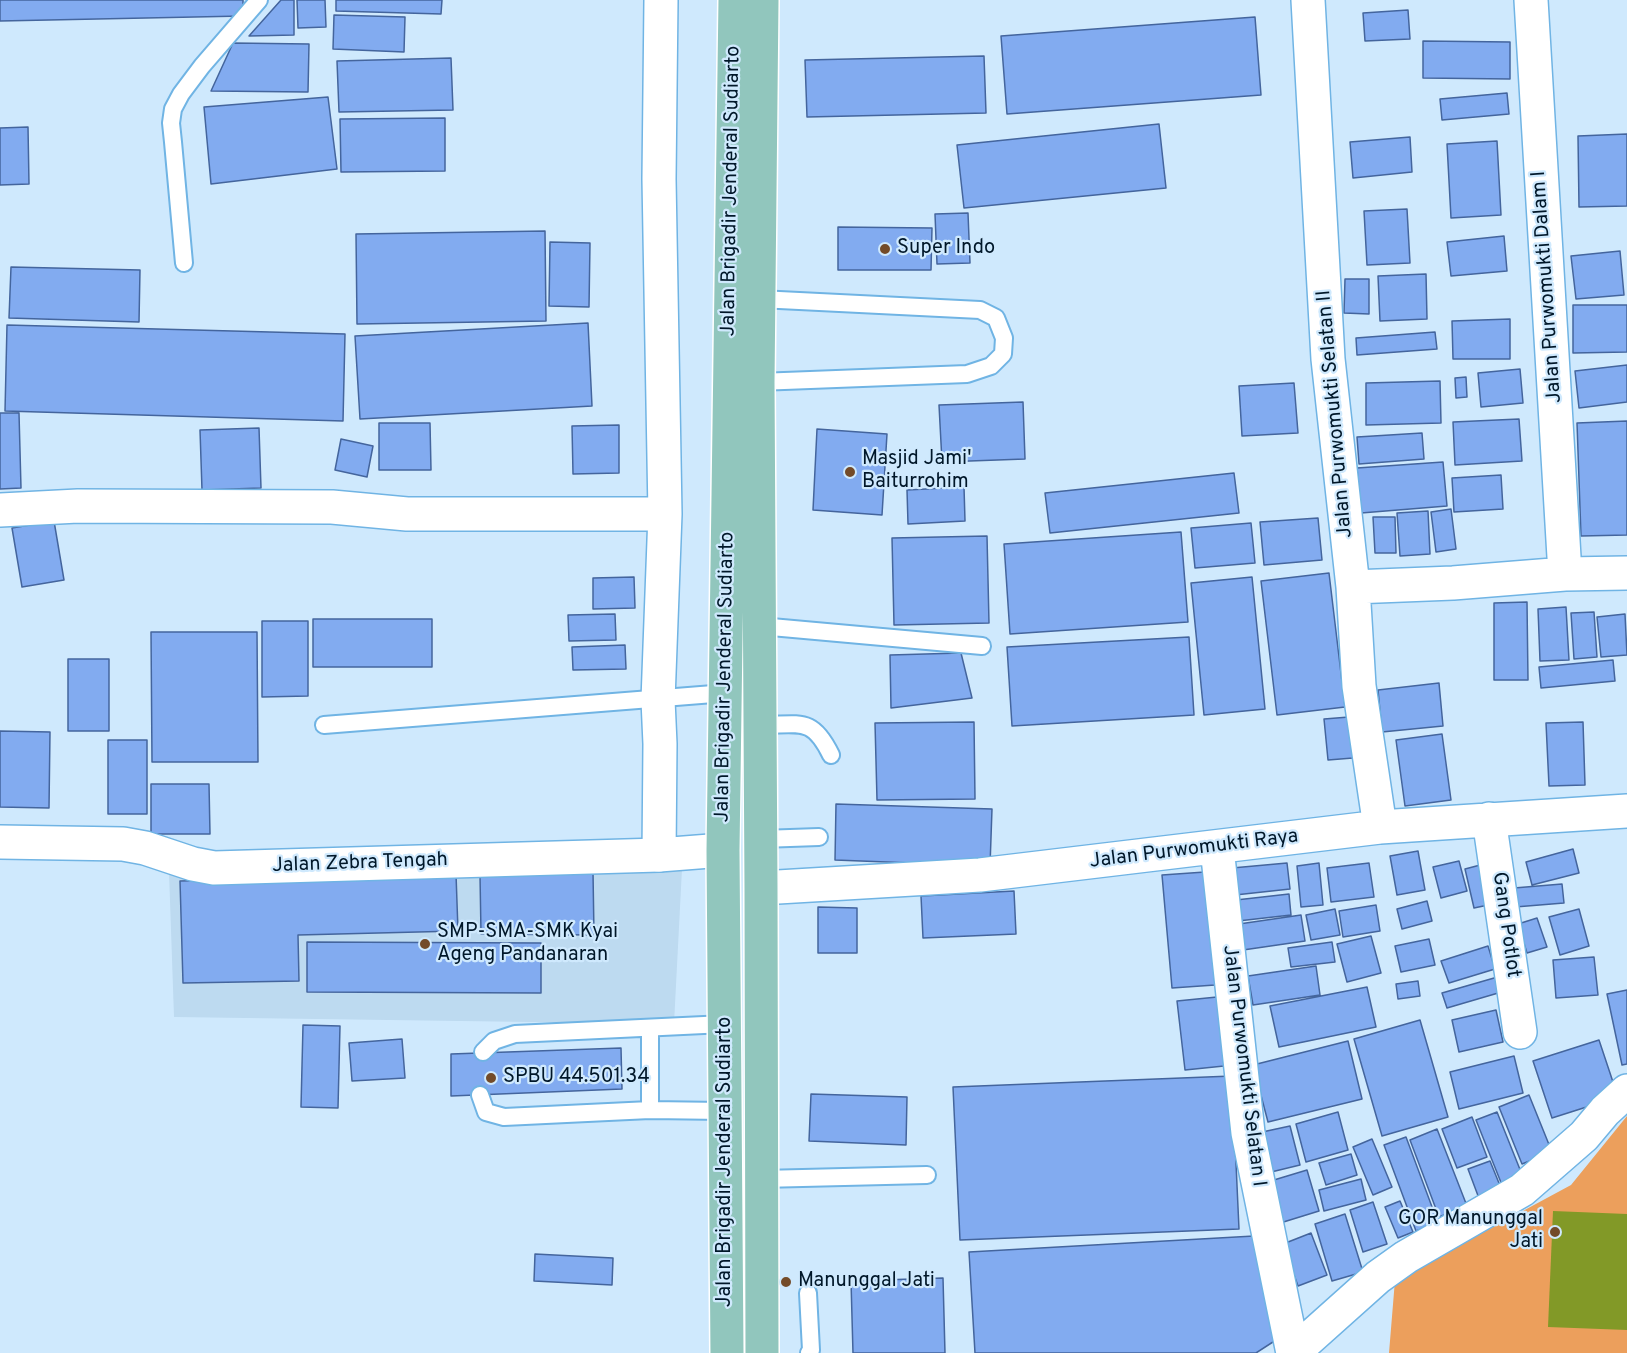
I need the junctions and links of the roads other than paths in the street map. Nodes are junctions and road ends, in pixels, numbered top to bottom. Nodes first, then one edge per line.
1 (259, 0) edge
2 (661, 0) edge
3 (735, 0) edge
4 (762, 0) edge
5 (1308, 0) edge
6 (1531, 0) edge
7 (184, 263) dead end
8 (759, 299) junction
9 (758, 382) junction
10 (0, 510) edge
11 (665, 514) junction
12 (1627, 573) edge
13 (1565, 574) junction
14 (1353, 587) junction
15 (760, 626) junction
16 (982, 645) dead end
17 (718, 694) junction
18 (665, 699) junction
19 (324, 725) dead end
20 (760, 725) junction
21 (831, 755) dead end
22 (1627, 811) edge
23 (1490, 819) junction
24 (1380, 827) junction
25 (819, 837) dead end
26 (761, 839) junction
27 (0, 842) edge
28 (1217, 848) junction
29 (723, 850) junction
30 (659, 855) junction
31 (762, 888) junction
32 (724, 1024) junction
33 (650, 1028) junction
34 (1520, 1032) dead end
35 (483, 1052) dead end
36 (1627, 1091) edge
37 (480, 1095) dead end
38 (650, 1110) junction
39 (724, 1111) junction
40 (927, 1175) dead end
41 (761, 1179) junction
42 (808, 1293) dead end
43 (727, 1353) edge
44 (762, 1353) edge
45 (809, 1353) edge
46 (1293, 1353) edge

1 - 7 lane
2 - 11 street
3 - 17 main road, Jalan Brigadir Jenderal Sudiarto
4 - 8 main road, Jalan Brigadir Jenderal Sudiarto
5 - 14 street, Jalan Purwomukti Selatan II
6 - 13 street, Jalan Purwomukti Dalam I
8 - 9 main road, Jalan Brigadir Jenderal Sudiarto
8 - 9 lane
9 - 15 main road, Jalan Brigadir Jenderal Sudiarto
10 - 11 street
11 - 18 street
12 - 13 street
13 - 14 street
14 - 24 street, Jalan Purwomukti Selatan II
15 - 16 lane
15 - 20 main road, Jalan Brigadir Jenderal Sudiarto
17 - 18 lane
17 - 29 main road, Jalan Brigadir Jenderal Sudiarto
18 - 19 lane
18 - 30 street
20 - 21 lane
20 - 26 main road, Jalan Brigadir Jenderal Sudiarto
22 - 23 street, Jalan Purwomukti Raya
23 - 24 street, Jalan Purwomukti Raya
23 - 34 street, Gang Potlot
24 - 28 street, Jalan Purwomukti Raya
25 - 26 lane
26 - 31 main road, Jalan Brigadir Jenderal Sudiarto
27 - 30 street, Jalan Zebra Tengah
28 - 31 street, Jalan Purwomukti Raya
28 - 46 street, Jalan Purwomukti Selatan I
29 - 30 street, Jalan Zebra Tengah
29 - 32 main road, Jalan Brigadir Jenderal Sudiarto
31 - 41 main road, Jalan Brigadir Jenderal Sudiarto
32 - 33 lane
32 - 39 main road, Jalan Brigadir Jenderal Sudiarto
33 - 35 lane
33 - 38 lane
36 - 46 street
37 - 38 lane
38 - 39 lane
39 - 43 main road, Jalan Brigadir Jenderal Sudiarto
40 - 41 lane
41 - 44 main road, Jalan Brigadir Jenderal Sudiarto
42 - 45 lane

